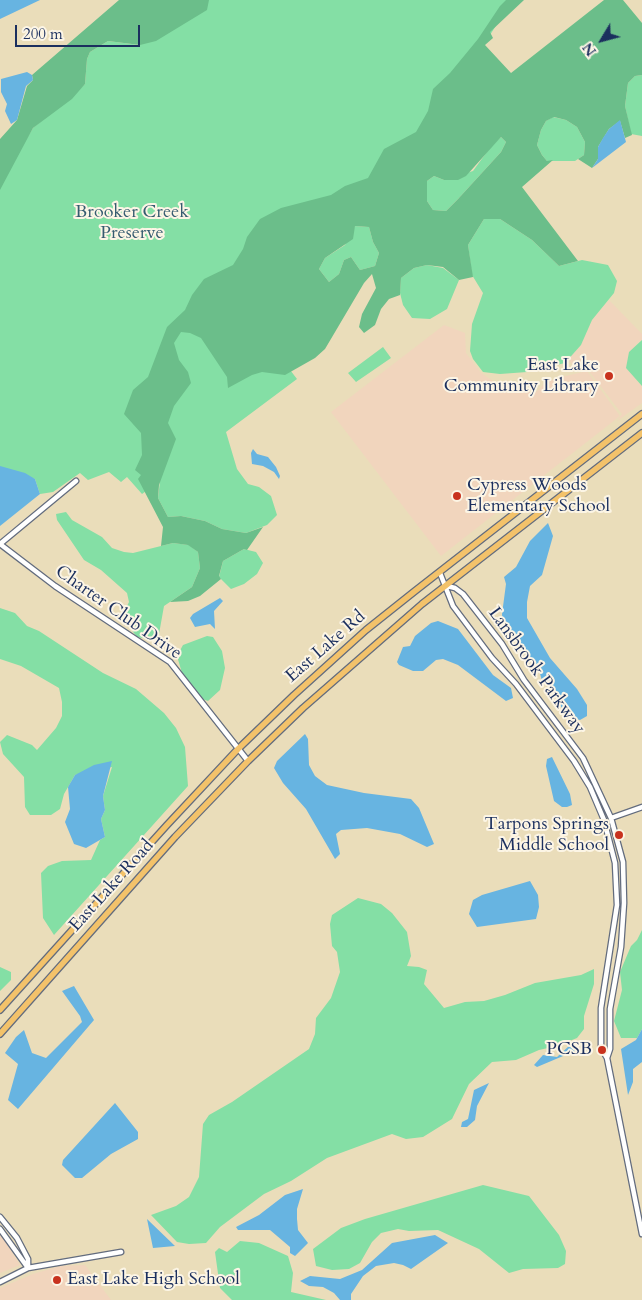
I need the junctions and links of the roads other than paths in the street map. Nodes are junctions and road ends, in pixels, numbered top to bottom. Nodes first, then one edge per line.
1 (642, 414) edge
2 (642, 434) edge
3 (76, 481) dead end
4 (0, 544) edge
5 (440, 573) junction
6 (446, 586) junction
7 (238, 749) junction
8 (248, 761) junction
9 (642, 807) edge
10 (612, 818) junction
11 (0, 1010) edge
12 (0, 1034) edge
13 (607, 1058) junction
14 (0, 1217) edge
15 (0, 1229) edge
16 (642, 1234) edge
17 (121, 1252) dead end
18 (28, 1268) junction
19 (0, 1282) edge

1 - 5 main road, East Lake Rd
2 - 6 main road
3 - 4 street
4 - 7 street, Charter Club Drive
5 - 6 street
5 - 7 main road, East Lake Rd
6 - 8 main road, East Lake Rd
6 - 10 street, Lansbrook Parkway
6 - 13 street, Lansbrook Parkway
7 - 8 street, Charter Club Drive
7 - 11 main road, East Lake Road
8 - 12 main road, East Lake Road
9 - 10 street
10 - 13 street, Lansbrook Parkway
13 - 16 street, Lansbrook Parkway
14 - 18 street
15 - 18 street
17 - 18 street
18 - 19 street

